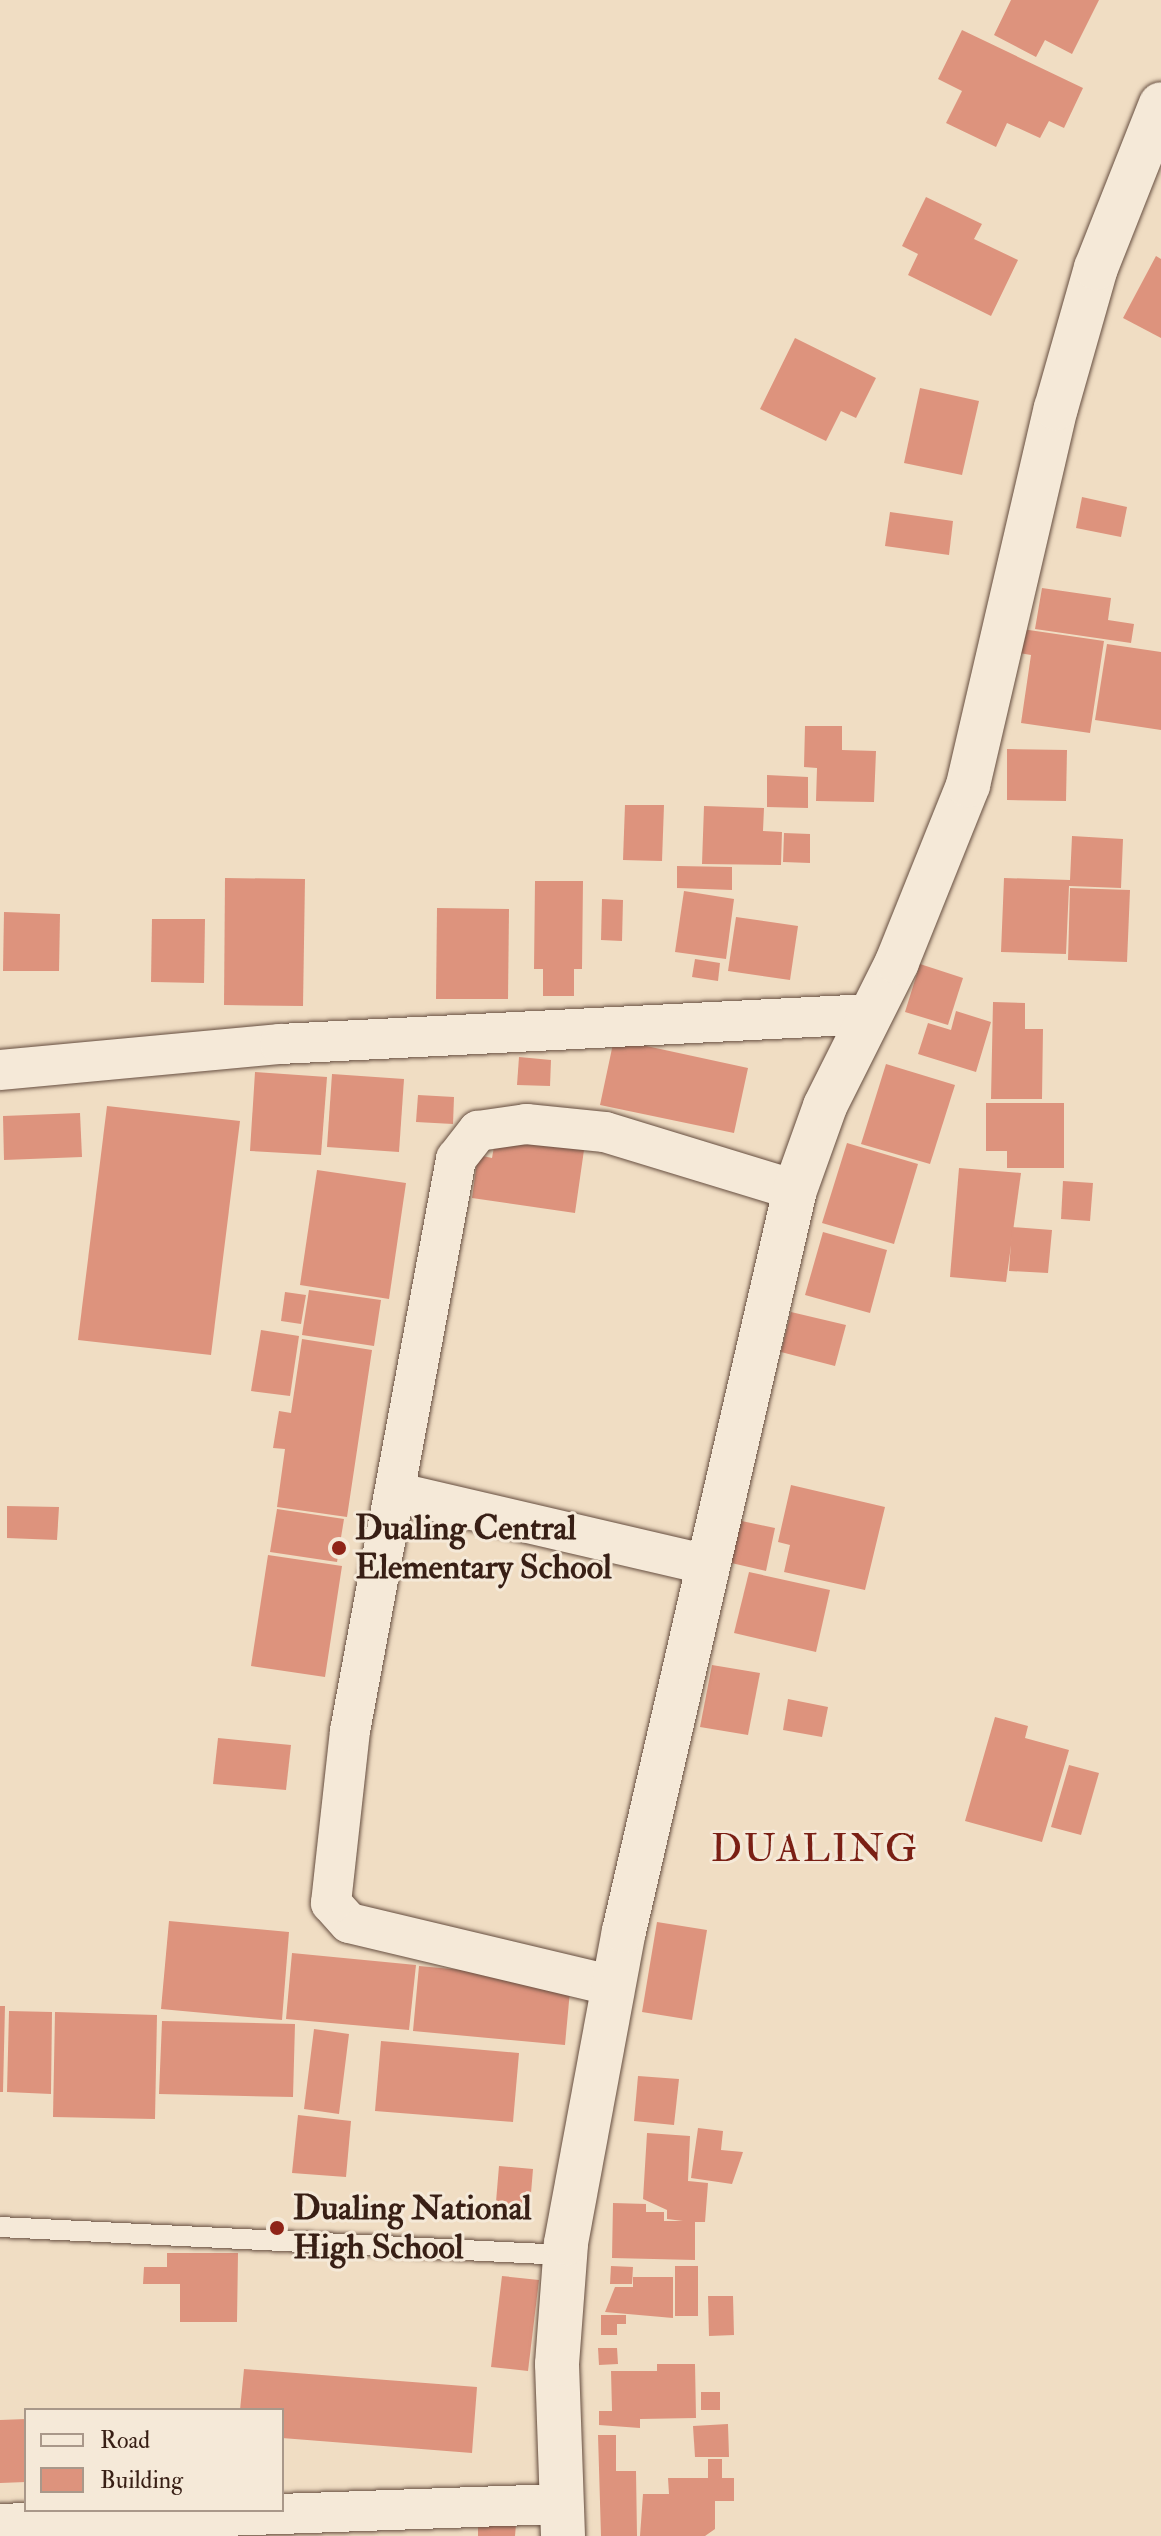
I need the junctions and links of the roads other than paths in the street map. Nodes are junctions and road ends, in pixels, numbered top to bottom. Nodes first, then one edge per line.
1 (1161, 104) edge
2 (870, 1014) junction
3 (0, 1070) edge
4 (795, 1190) junction
5 (399, 1493) junction
6 (708, 1565) junction
7 (614, 1986) junction
8 (0, 2227) edge
9 (565, 2255) junction
10 (561, 2520) edge
11 (0, 2524) edge

1 - 2 street
2 - 3 street
2 - 4 street
4 - 5 street
4 - 6 street
5 - 6 street
5 - 7 street
6 - 7 street
7 - 9 street
8 - 9 lane
9 - 10 street
10 - 11 street

